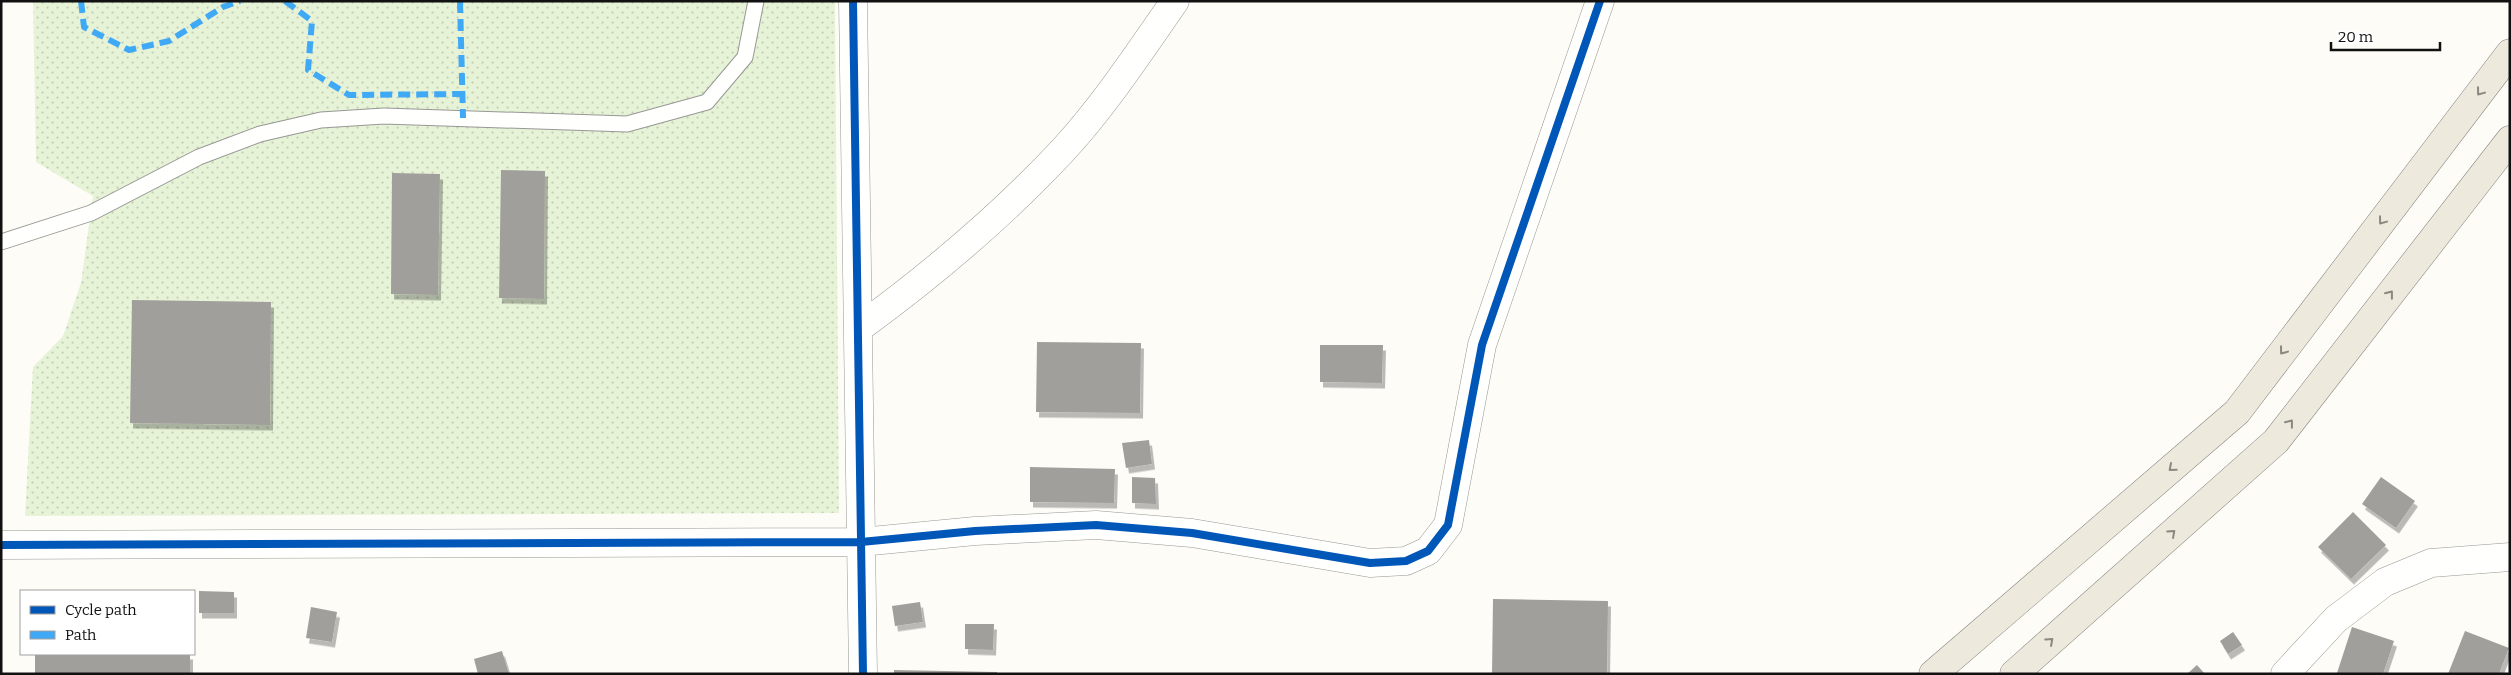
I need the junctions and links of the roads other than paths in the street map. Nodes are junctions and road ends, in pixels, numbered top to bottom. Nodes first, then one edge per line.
1 (756, 1) edge
2 (853, 1) edge
3 (1174, 1) edge
4 (1600, 1) edge
5 (2510, 53) edge
6 (2510, 140) edge
7 (1, 242) edge
8 (859, 328) junction
9 (861, 542) junction
10 (1, 545) edge
11 (2510, 557) edge
12 (863, 674) edge
13 (1933, 674) edge
14 (2014, 674) edge
15 (2285, 674) edge

1 - 7 lane
2 - 8 street
3 - 8 street
4 - 9 street
5 -> 13 main road
14 -> 6 main road
8 - 9 street
9 - 10 street
9 - 12 street
11 - 15 street

